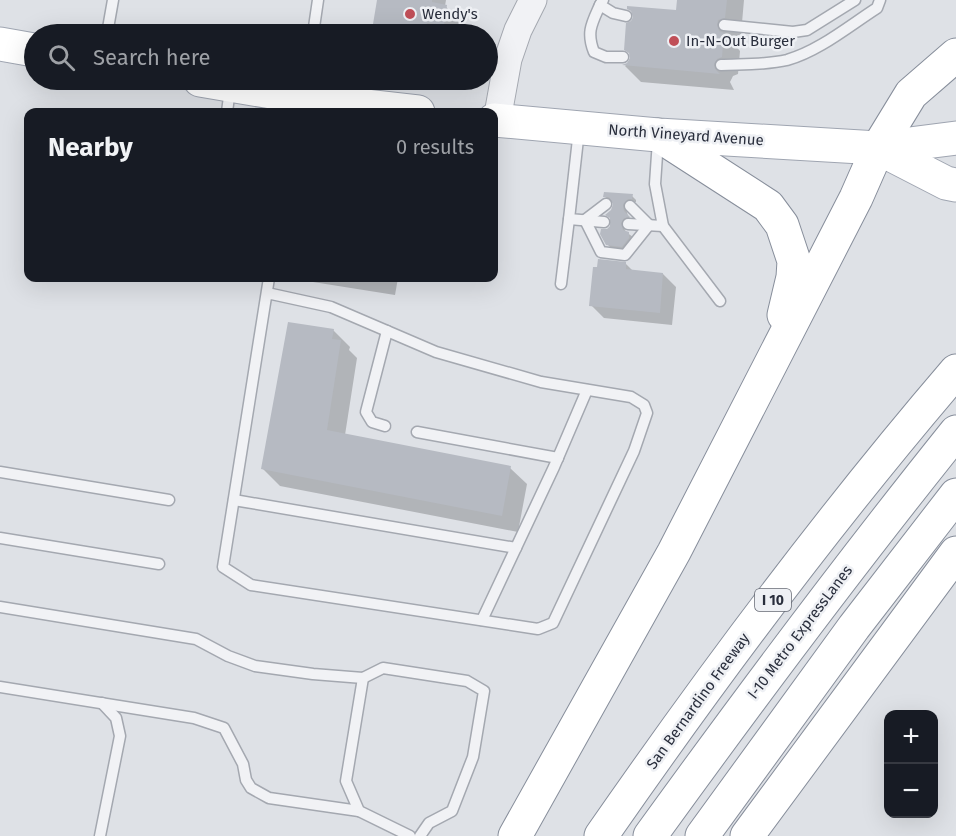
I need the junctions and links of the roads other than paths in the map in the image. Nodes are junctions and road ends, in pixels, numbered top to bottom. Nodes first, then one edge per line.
1 (113, 0) edge
2 (318, 0) edge
3 (533, 0) edge
4 (855, 0) edge
5 (880, 0) edge
6 (602, 2) edge
7 (626, 16) dead end
8 (109, 24) edge
9 (314, 24) edge
10 (724, 25) dead end
11 (0, 44) edge
12 (24, 48) edge
13 (956, 55) edge
14 (623, 57) dead end
15 (721, 65) dead end
16 (219, 92) edge
17 (387, 108) edge
18 (498, 108) edge
19 (498, 120) edge
20 (579, 126) junction
21 (658, 135) junction
22 (956, 138) edge
23 (878, 147) junction
24 (956, 185) edge
25 (606, 204) dead end
26 (630, 206) dead end
27 (569, 219) junction
28 (585, 220) junction
29 (604, 222) dead end
30 (628, 224) dead end
31 (649, 225) junction
32 (663, 226) junction
33 (268, 282) edge
34 (561, 284) dead end
35 (267, 293) junction
36 (720, 301) dead end
37 (387, 331) junction
38 (769, 372) junction
39 (956, 372) edge
40 (587, 390) junction
41 (385, 426) dead end
42 (417, 432) dead end
43 (956, 432) edge
44 (558, 458) junction
45 (0, 472) edge
46 (956, 495) edge
47 (169, 500) dead end
48 (234, 500) junction
49 (0, 538) edge
50 (516, 548) junction
51 (956, 553) edge
52 (159, 564) dead end
53 (0, 607) edge
54 (482, 620) junction
55 (363, 678) junction
56 (0, 687) edge
57 (102, 703) junction
58 (359, 811) junction
59 (100, 836) edge
60 (410, 836) edge
61 (420, 836) edge
62 (515, 836) edge
63 (601, 836) edge
64 (650, 836) edge
65 (702, 836) edge
66 (747, 836) edge

1 - 8 lane
2 - 9 lane
3 - 18 street
4 - 10 lane
5 - 15 lane
6 - 7 lane
6 - 14 lane
11 - 12 main road
13 - 23 main road
16 - 17 main road
19 - 20 main road, North Vineyard Avenue
20 - 21 main road, North Vineyard Avenue
20 - 27 lane
21 - 23 main road, North Vineyard Avenue
21 - 32 lane
21 - 38 main road
22 - 23 main road, North Vineyard Avenue
23 - 24 main road, North Vineyard Avenue
23 - 38 main road
25 - 28 lane
26 - 31 lane
27 - 28 lane
27 - 34 lane
28 - 29 lane
28 - 31 lane
30 - 31 lane
31 - 32 lane
32 - 36 lane
33 - 35 lane
35 - 37 lane
35 - 48 lane
37 - 40 lane
37 - 41 lane
38 - 62 main road
39 - 63 main road, San Bernardino Freeway / I 10
40 - 44 lane
40 - 54 lane
42 - 44 lane
43 - 64 main road, I-10 Metro ExpressLanes
44 - 50 lane
45 - 47 lane
46 - 65 main road
48 - 50 lane
48 - 54 lane
49 - 52 lane
50 - 54 lane
51 - 66 main road
53 - 55 lane
55 - 58 lane
55 - 61 lane
56 - 57 lane
57 - 58 lane
57 - 59 lane
58 - 60 lane

